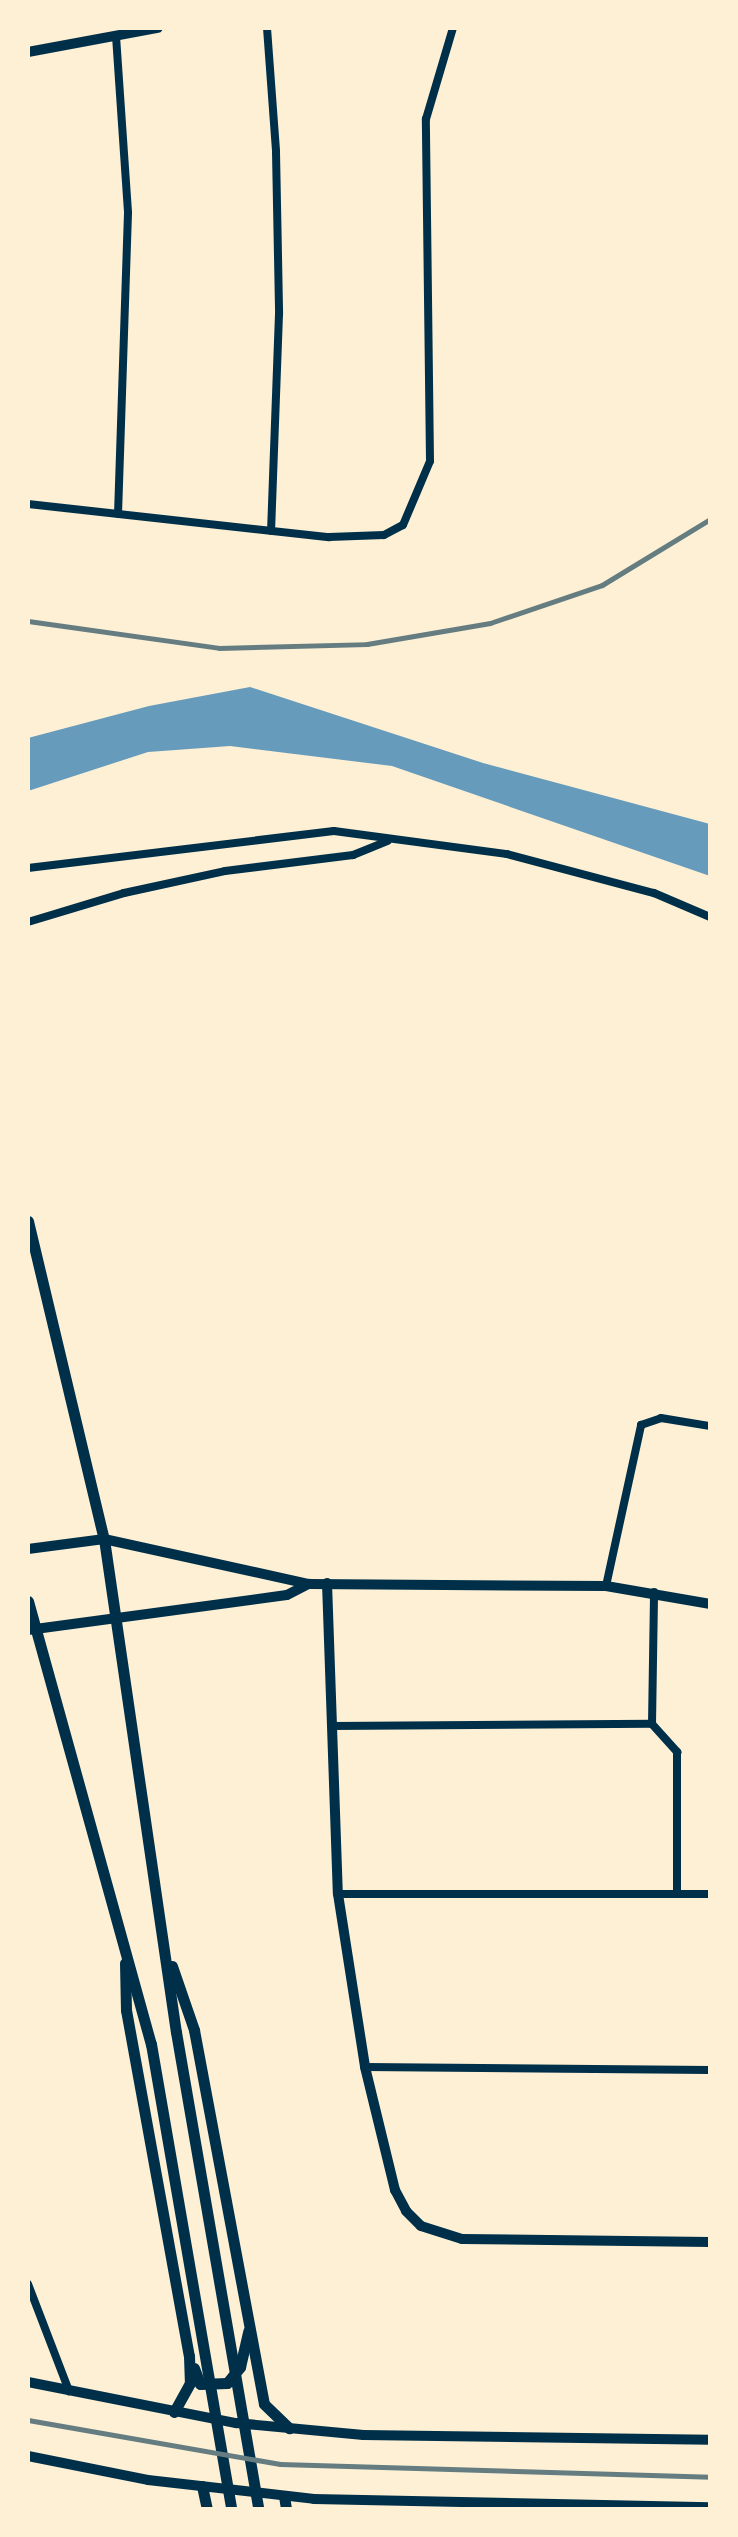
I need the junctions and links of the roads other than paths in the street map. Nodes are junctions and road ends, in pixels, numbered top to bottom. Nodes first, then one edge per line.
1 (158, 28) edge
2 (267, 28) edge
3 (453, 28) edge
4 (116, 36) junction
5 (28, 52) edge
6 (28, 504) edge
7 (118, 514) junction
8 (271, 531) junction
9 (388, 840) junction
10 (28, 868) edge
11 (710, 917) edge
12 (28, 922) edge
13 (28, 1221) edge
14 (710, 1426) edge
15 (104, 1539) junction
16 (28, 1549) edge
17 (327, 1583) junction
18 (309, 1584) junction
19 (606, 1586) junction
20 (654, 1592) junction
21 (28, 1601) edge
22 (710, 1604) edge
23 (117, 1621) junction
24 (30, 1630) edge
25 (652, 1724) junction
26 (332, 1726) junction
27 (338, 1894) junction
28 (677, 1894) junction
29 (710, 1894) edge
30 (162, 1936) junction
31 (125, 1947) junction
32 (365, 2067) junction
33 (710, 2070) edge
34 (710, 2242) edge
35 (28, 2284) edge
36 (249, 2325) junction
37 (189, 2356) junction
38 (28, 2382) edge
39 (69, 2391) junction
40 (174, 2412) junction
41 (289, 2428) junction
42 (710, 2440) edge
43 (28, 2456) edge
44 (202, 2486) junction
45 (284, 2496) junction
46 (455, 2506) edge
47 (581, 2507) edge
48 (710, 2507) edge
49 (207, 2509) edge
50 (231, 2509) edge
51 (258, 2509) edge
52 (286, 2509) edge

1 - 4 street
2 - 8 street
3 - 8 street
4 - 5 street
4 - 7 street
6 - 7 street
7 - 8 street
9 - 10 street
9 - 11 street
9 - 12 street
13 - 15 main road
14 - 19 street
15 - 16 street
15 - 18 street
15 - 23 main road
17 - 18 street
17 - 19 street
17 - 26 street
18 - 23 street
19 - 20 street
20 - 22 street
20 - 25 street
21 - 24 main road
23 - 24 street
23 - 30 main road
24 - 31 main road
25 - 26 street
25 - 28 street
26 - 27 street
27 - 28 street
27 - 32 street
28 - 29 street
30 - 36 main road
30 - 51 main road
31 - 37 main road
31 - 50 main road
32 - 33 street
32 - 34 street
35 - 39 street
36 - 37 main road
36 - 41 main road
37 - 40 main road
38 - 39 street
39 - 40 street
40 - 41 street
41 - 42 street
43 - 44 street
44 - 45 street
44 - 49 main road
45 - 46 street
45 - 52 main road
46 - 47 street
47 - 48 street

